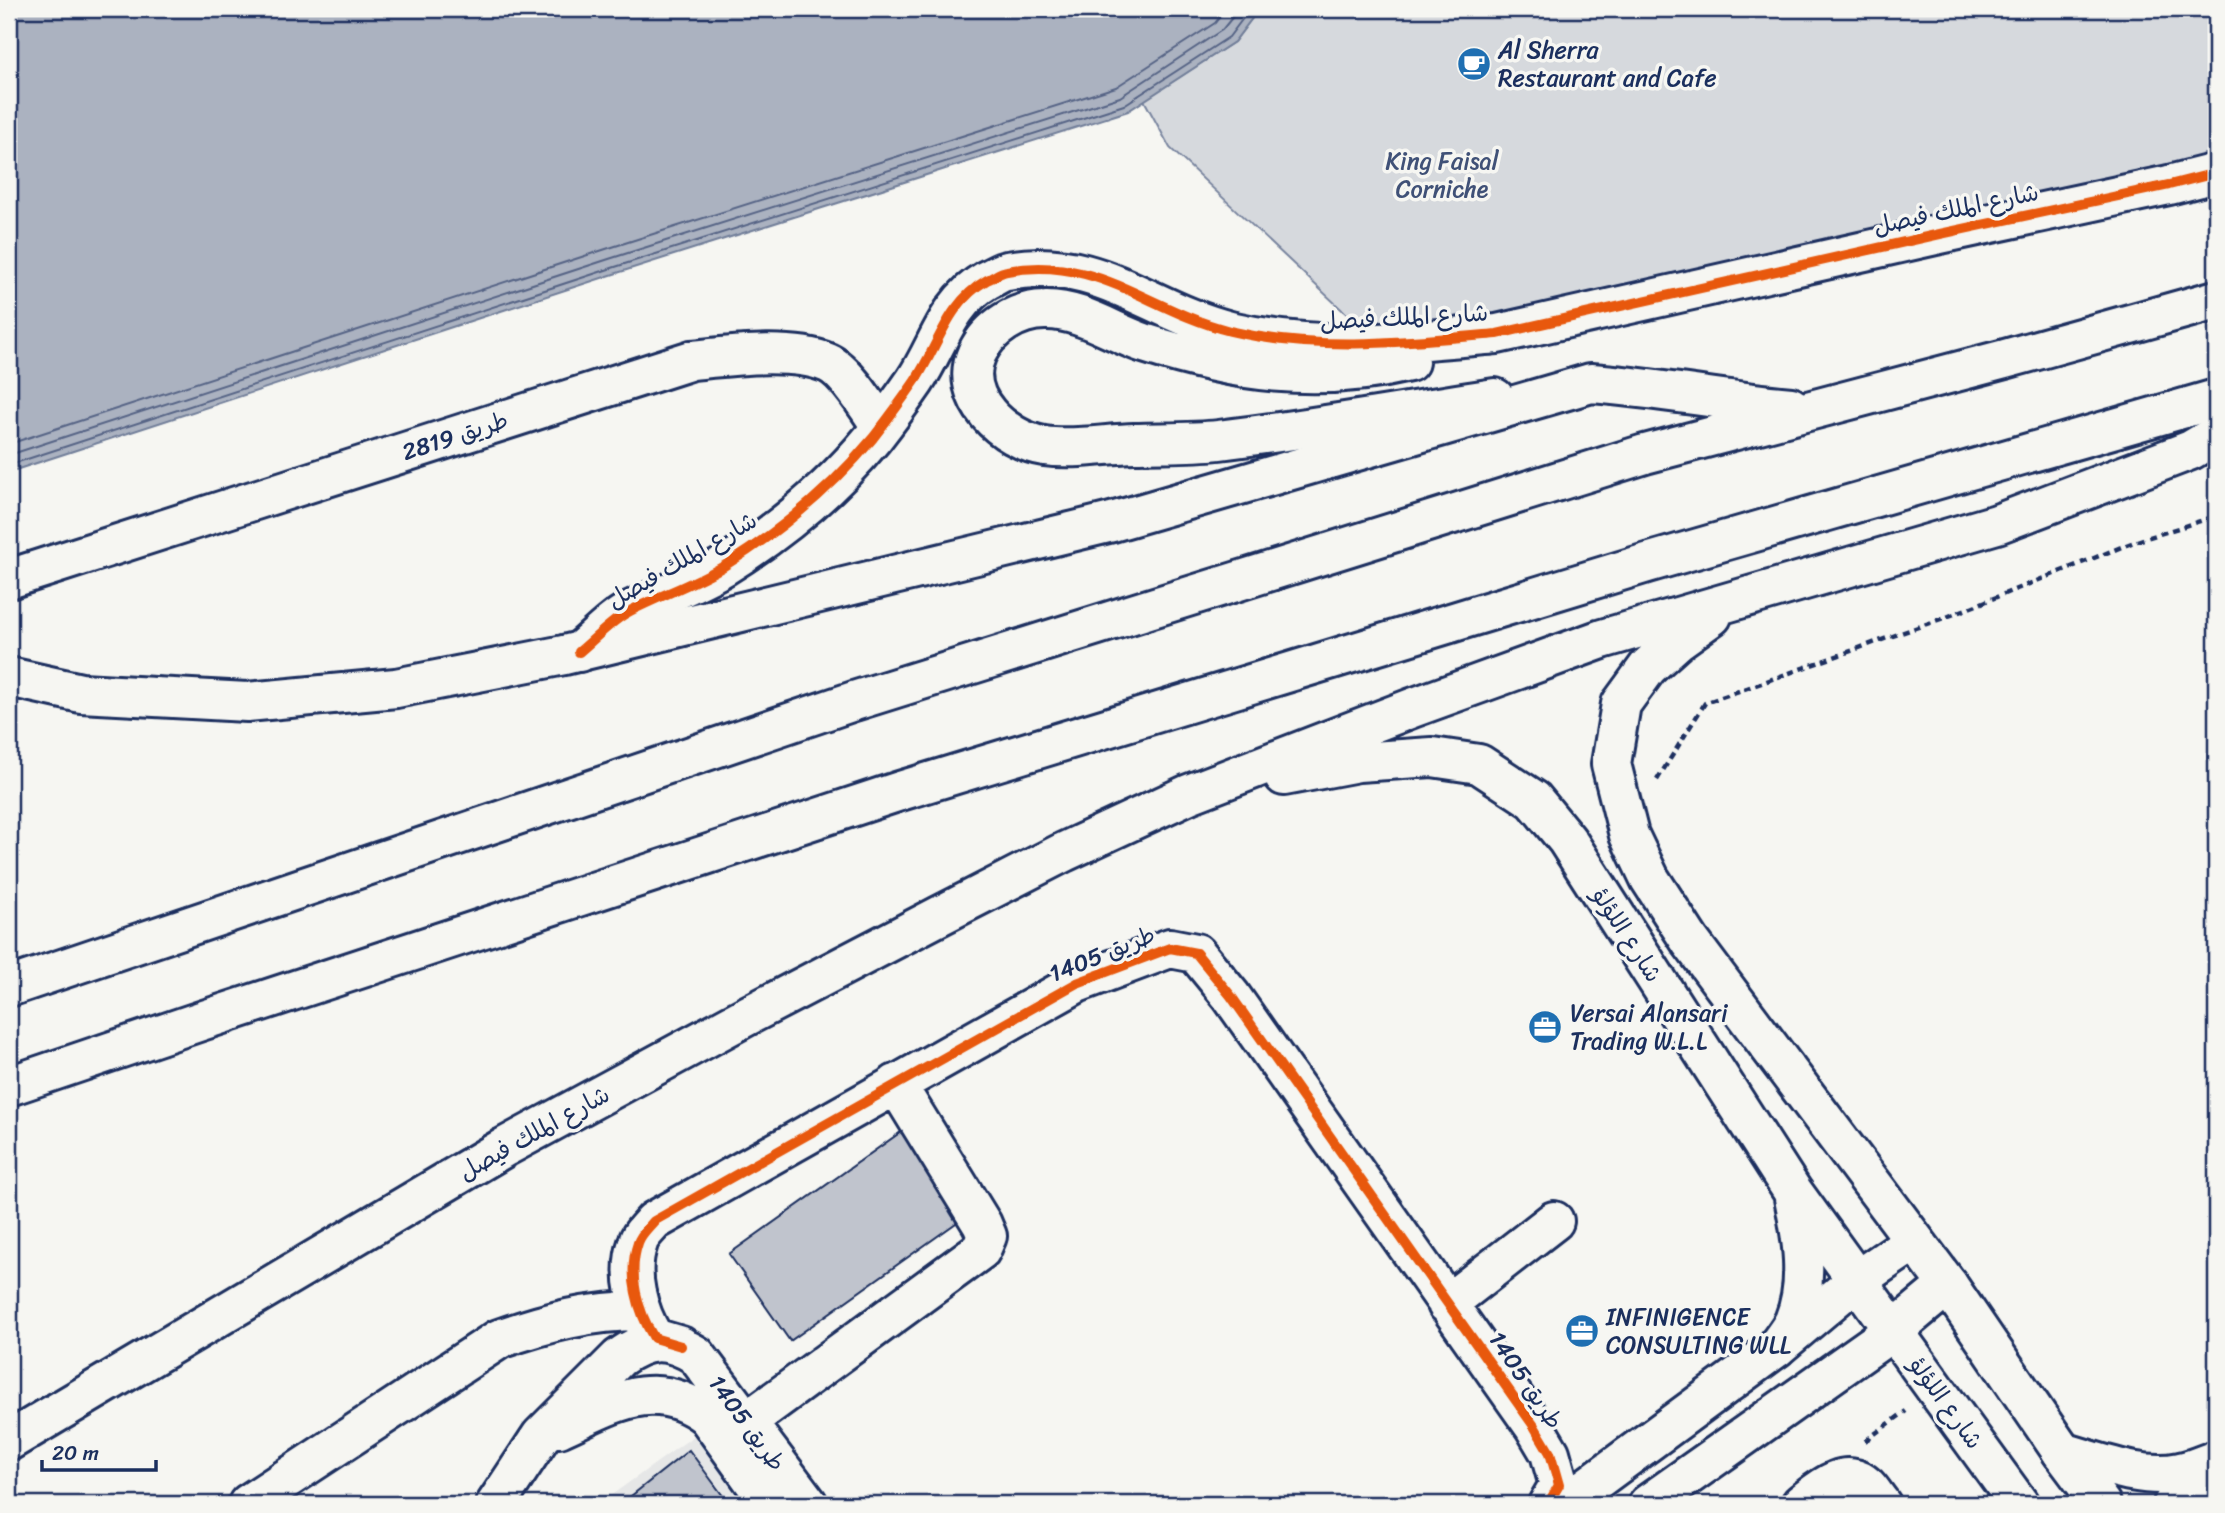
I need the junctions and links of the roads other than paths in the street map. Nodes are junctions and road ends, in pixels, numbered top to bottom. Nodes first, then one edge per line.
1 (2216, 173) edge
2 (2216, 300) edge
3 (1497, 334) junction
4 (1591, 383) junction
5 (2216, 399) edge
6 (1814, 410) junction
7 (881, 426) junction
8 (2216, 435) edge
9 (9, 579) edge
10 (1731, 602) junction
11 (579, 652) junction
12 (9, 677) edge
13 (1189, 794) junction
14 (9, 987) edge
15 (896, 1084) junction
16 (9, 1086) edge
17 (1793, 1192) junction
18 (1554, 1221) dead end
19 (1914, 1241) junction
20 (1857, 1280) junction
21 (1948, 1285) junction
22 (1447, 1304) junction
23 (641, 1311) junction
24 (1894, 1330) junction
25 (681, 1346) junction
26 (1776, 1348) junction
27 (746, 1422) junction
28 (541, 1436) junction
29 (9, 1441) edge
30 (2062, 1452) junction
31 (2216, 1460) edge
32 (2216, 1474) edge
33 (248, 1504) edge
34 (496, 1504) edge
35 (770, 1504) edge
36 (808, 1504) edge
37 (1548, 1504) edge
38 (1564, 1504) edge
39 (1648, 1504) edge
40 (1801, 1504) edge
41 (1881, 1504) edge
42 (2019, 1504) edge
43 (2101, 1504) edge
44 (2173, 1504) edge

1 - 3 main road, شارع الملك فيصل
2 - 6 main road
3 - 4 main road, شارع الملك فيصل
3 - 7 main road, شارع الملك فيصل
4 - 6 main road
4 - 11 main road
5 - 16 main road
6 - 14 main road
7 - 9 main road, طريق 2819
7 - 11 main road, شارع الملك فيصل
8 - 10 main road, شارع الملك فيصل
10 - 13 main road, شارع الملك فيصل
10 - 19 main road, شارع اللؤلؤ
11 - 12 main road
13 - 17 main road, شارع اللؤلؤ
13 - 29 main road, شارع الملك فيصل
15 - 22 main road, طريق 1405
15 - 23 main road, طريق 1405
15 - 27 main road
17 - 20 main road, شارع اللؤلؤ
17 - 26 main road
18 - 22 main road
19 - 20 main road
19 - 21 main road, شارع اللؤلؤ
20 - 24 main road, شارع اللؤلؤ
20 - 26 main road
21 - 24 main road
21 - 30 main road, شارع اللؤلؤ
22 - 37 main road, طريق 1405
23 - 25 main road, طريق 1405
23 - 33 main road
24 - 39 main road
24 - 42 main road, شارع اللؤلؤ
25 - 27 main road, طريق 1405
25 - 28 main road
26 - 38 main road
27 - 36 main road, طريق 1405
28 - 34 main road
28 - 35 main road, طريق 1405
30 - 31 main road
30 - 43 main road, شارع اللؤلؤ
32 - 44 main road
40 - 41 main road

